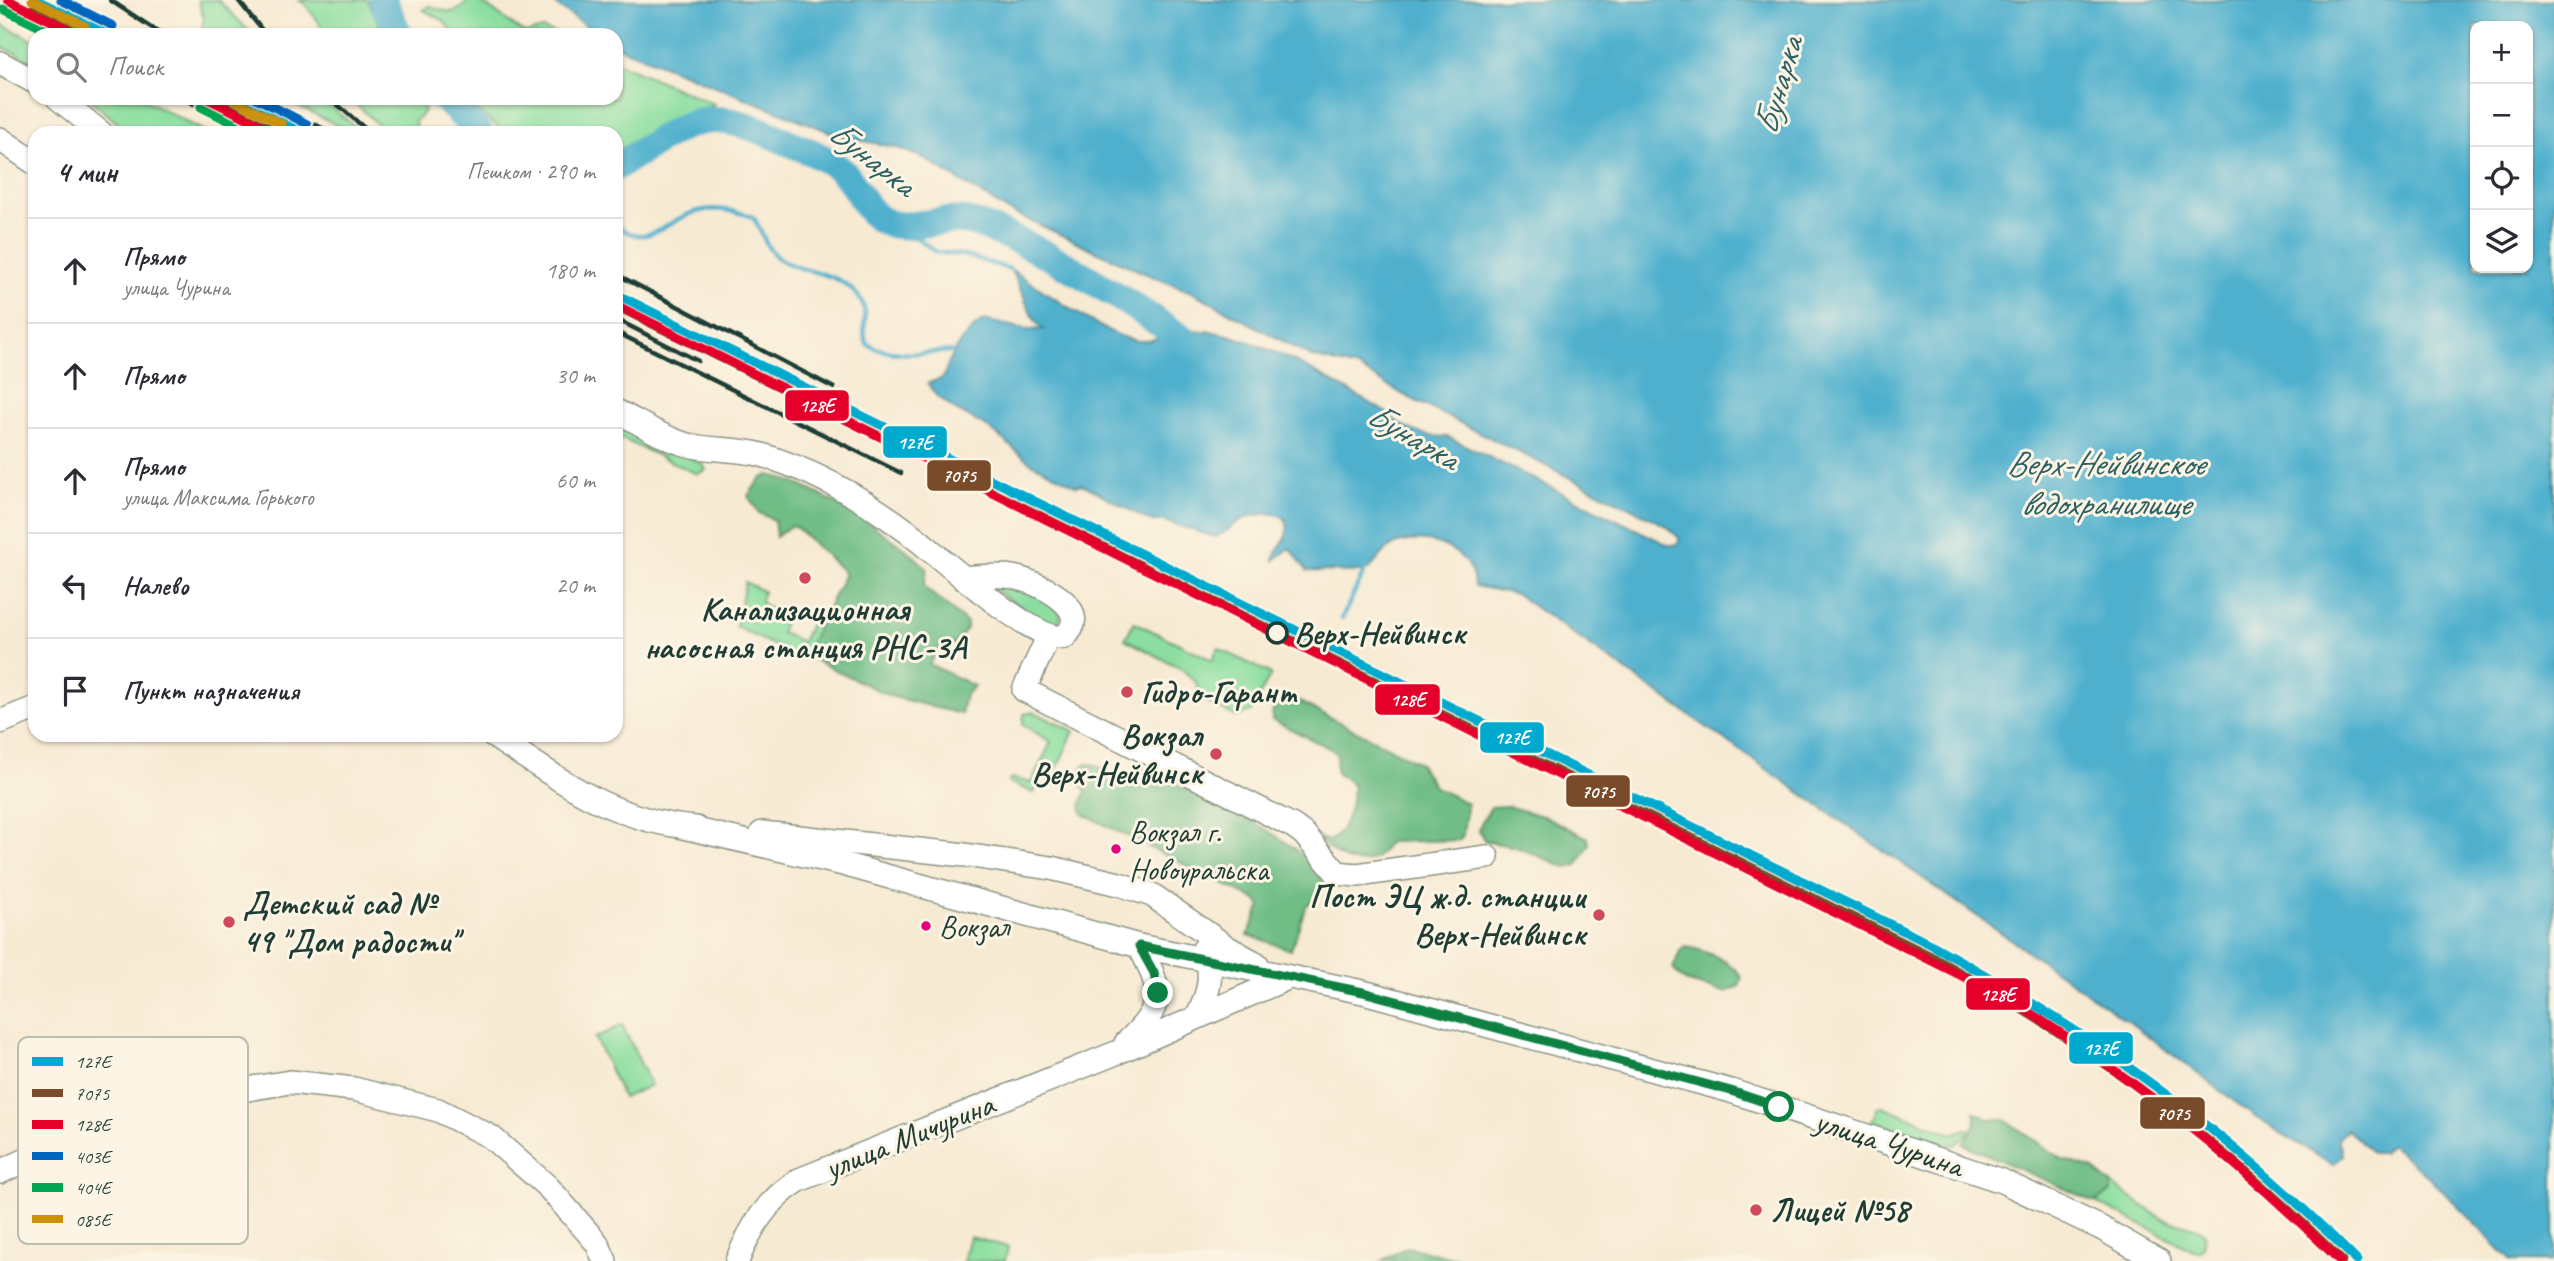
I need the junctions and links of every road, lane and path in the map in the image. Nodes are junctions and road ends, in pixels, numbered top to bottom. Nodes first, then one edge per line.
1 (0, 63) edge
2 (28, 78) edge
3 (67, 105) edge
4 (92, 126) edge
5 (0, 139) edge
6 (28, 158) edge
7 (623, 414) edge
8 (963, 578) junction
9 (1048, 636) junction
10 (28, 711) edge
11 (0, 722) edge
12 (503, 742) edge
13 (683, 827) junction
14 (849, 841) junction
15 (1487, 857) dead end
16 (839, 863) junction
17 (1190, 921) junction
18 (1139, 946) junction
19 (1209, 962) junction
20 (1285, 979) junction
21 (1198, 1016) junction
22 (1116, 1053) junction
23 (248, 1089) edge
24 (18, 1164) edge
25 (0, 1172) edge
26 (605, 1261) edge
27 (737, 1261) edge
28 (2159, 1261) edge

1 - 2 street
3 - 4 street
5 - 6 street
7 - 8 street
8 - 9 street
8 - 9 street
9 - 15 street
10 - 11 street
12 - 13 street
13 - 14 street
13 - 16 street, улица Чурина
14 - 16 street
14 - 17 street
16 - 18 street, улица Чурина
17 - 19 street
17 - 20 street
18 - 19 street, улица Чурина
18 - 22 street
19 - 20 street, улица Чурина
19 - 21 street
20 - 21 street, улица Мичурина
20 - 28 street, улица Чурина
21 - 22 street, улица Мичурина
22 - 27 street, улица Мичурина
23 - 26 street
24 - 25 street

